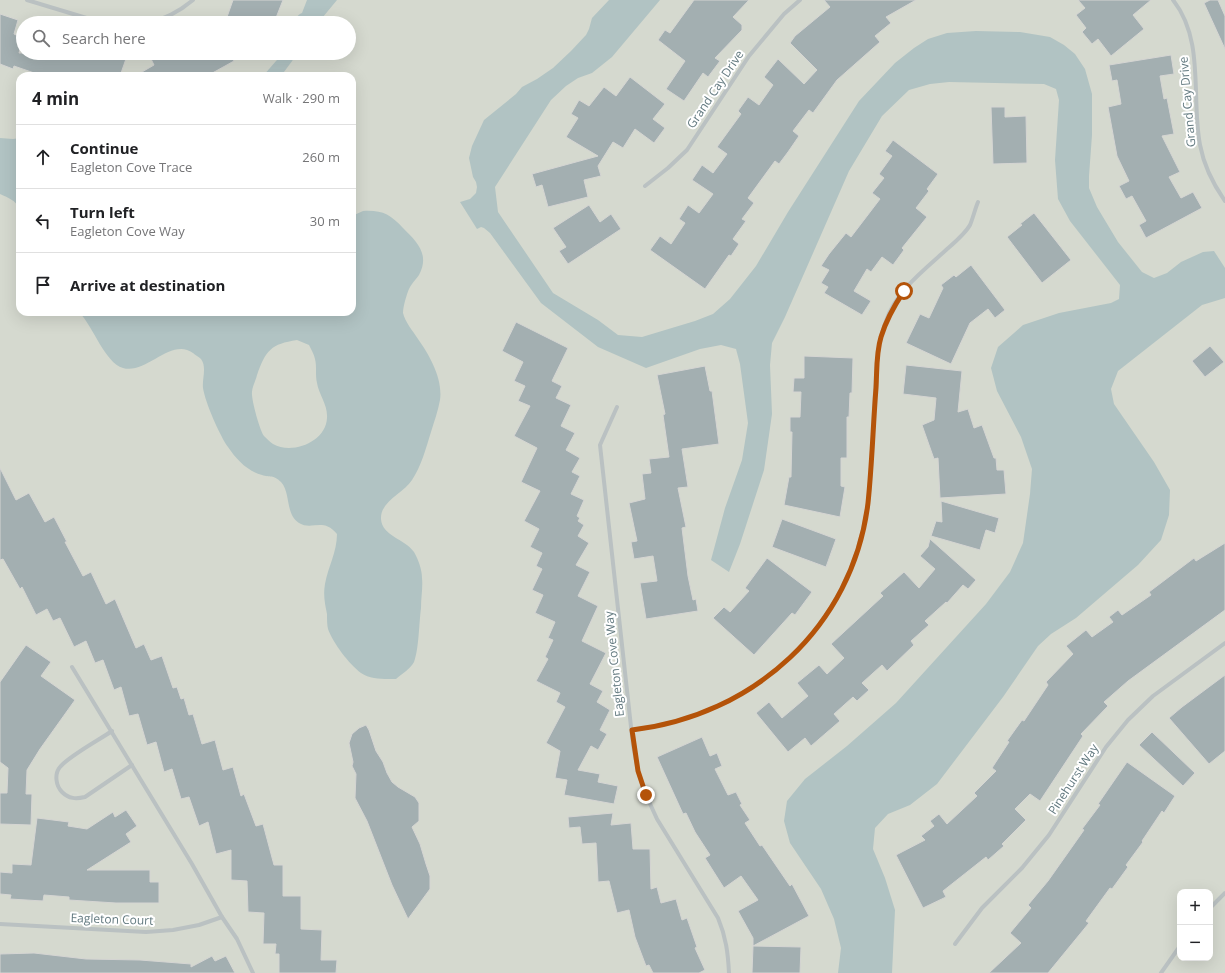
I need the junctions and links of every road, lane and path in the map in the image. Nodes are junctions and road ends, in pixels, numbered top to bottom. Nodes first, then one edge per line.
1 (27, 0) edge
2 (193, 0) edge
3 (800, 0) edge
4 (1173, 0) edge
5 (81, 16) edge
6 (169, 16) edge
7 (645, 186) dead end
8 (1225, 201) edge
9 (978, 202) dead end
10 (617, 407) dead end
11 (1225, 643) edge
12 (72, 667) dead end
13 (632, 730) junction
14 (112, 732) junction
15 (132, 764) junction
16 (1225, 893) edge
17 (1213, 905) edge
18 (222, 917) junction
19 (0, 924) edge
20 (955, 944) dead end
21 (1177, 950) edge
22 (253, 973) edge
23 (729, 973) edge
24 (1161, 973) edge

1 - 5 street
2 - 6 street
3 - 7 street, Grand Cay Drive
4 - 8 street, Grand Cay Drive
9 - 13 street
10 - 13 street, Eagleton Cove Way
11 - 20 street, Pinehurst Way
12 - 14 street
13 - 23 street, Eagleton Cove Way
14 - 15 street
14 - 15 street
15 - 18 street
16 - 17 street
18 - 19 street, Eagleton Court
18 - 22 street
21 - 24 street

